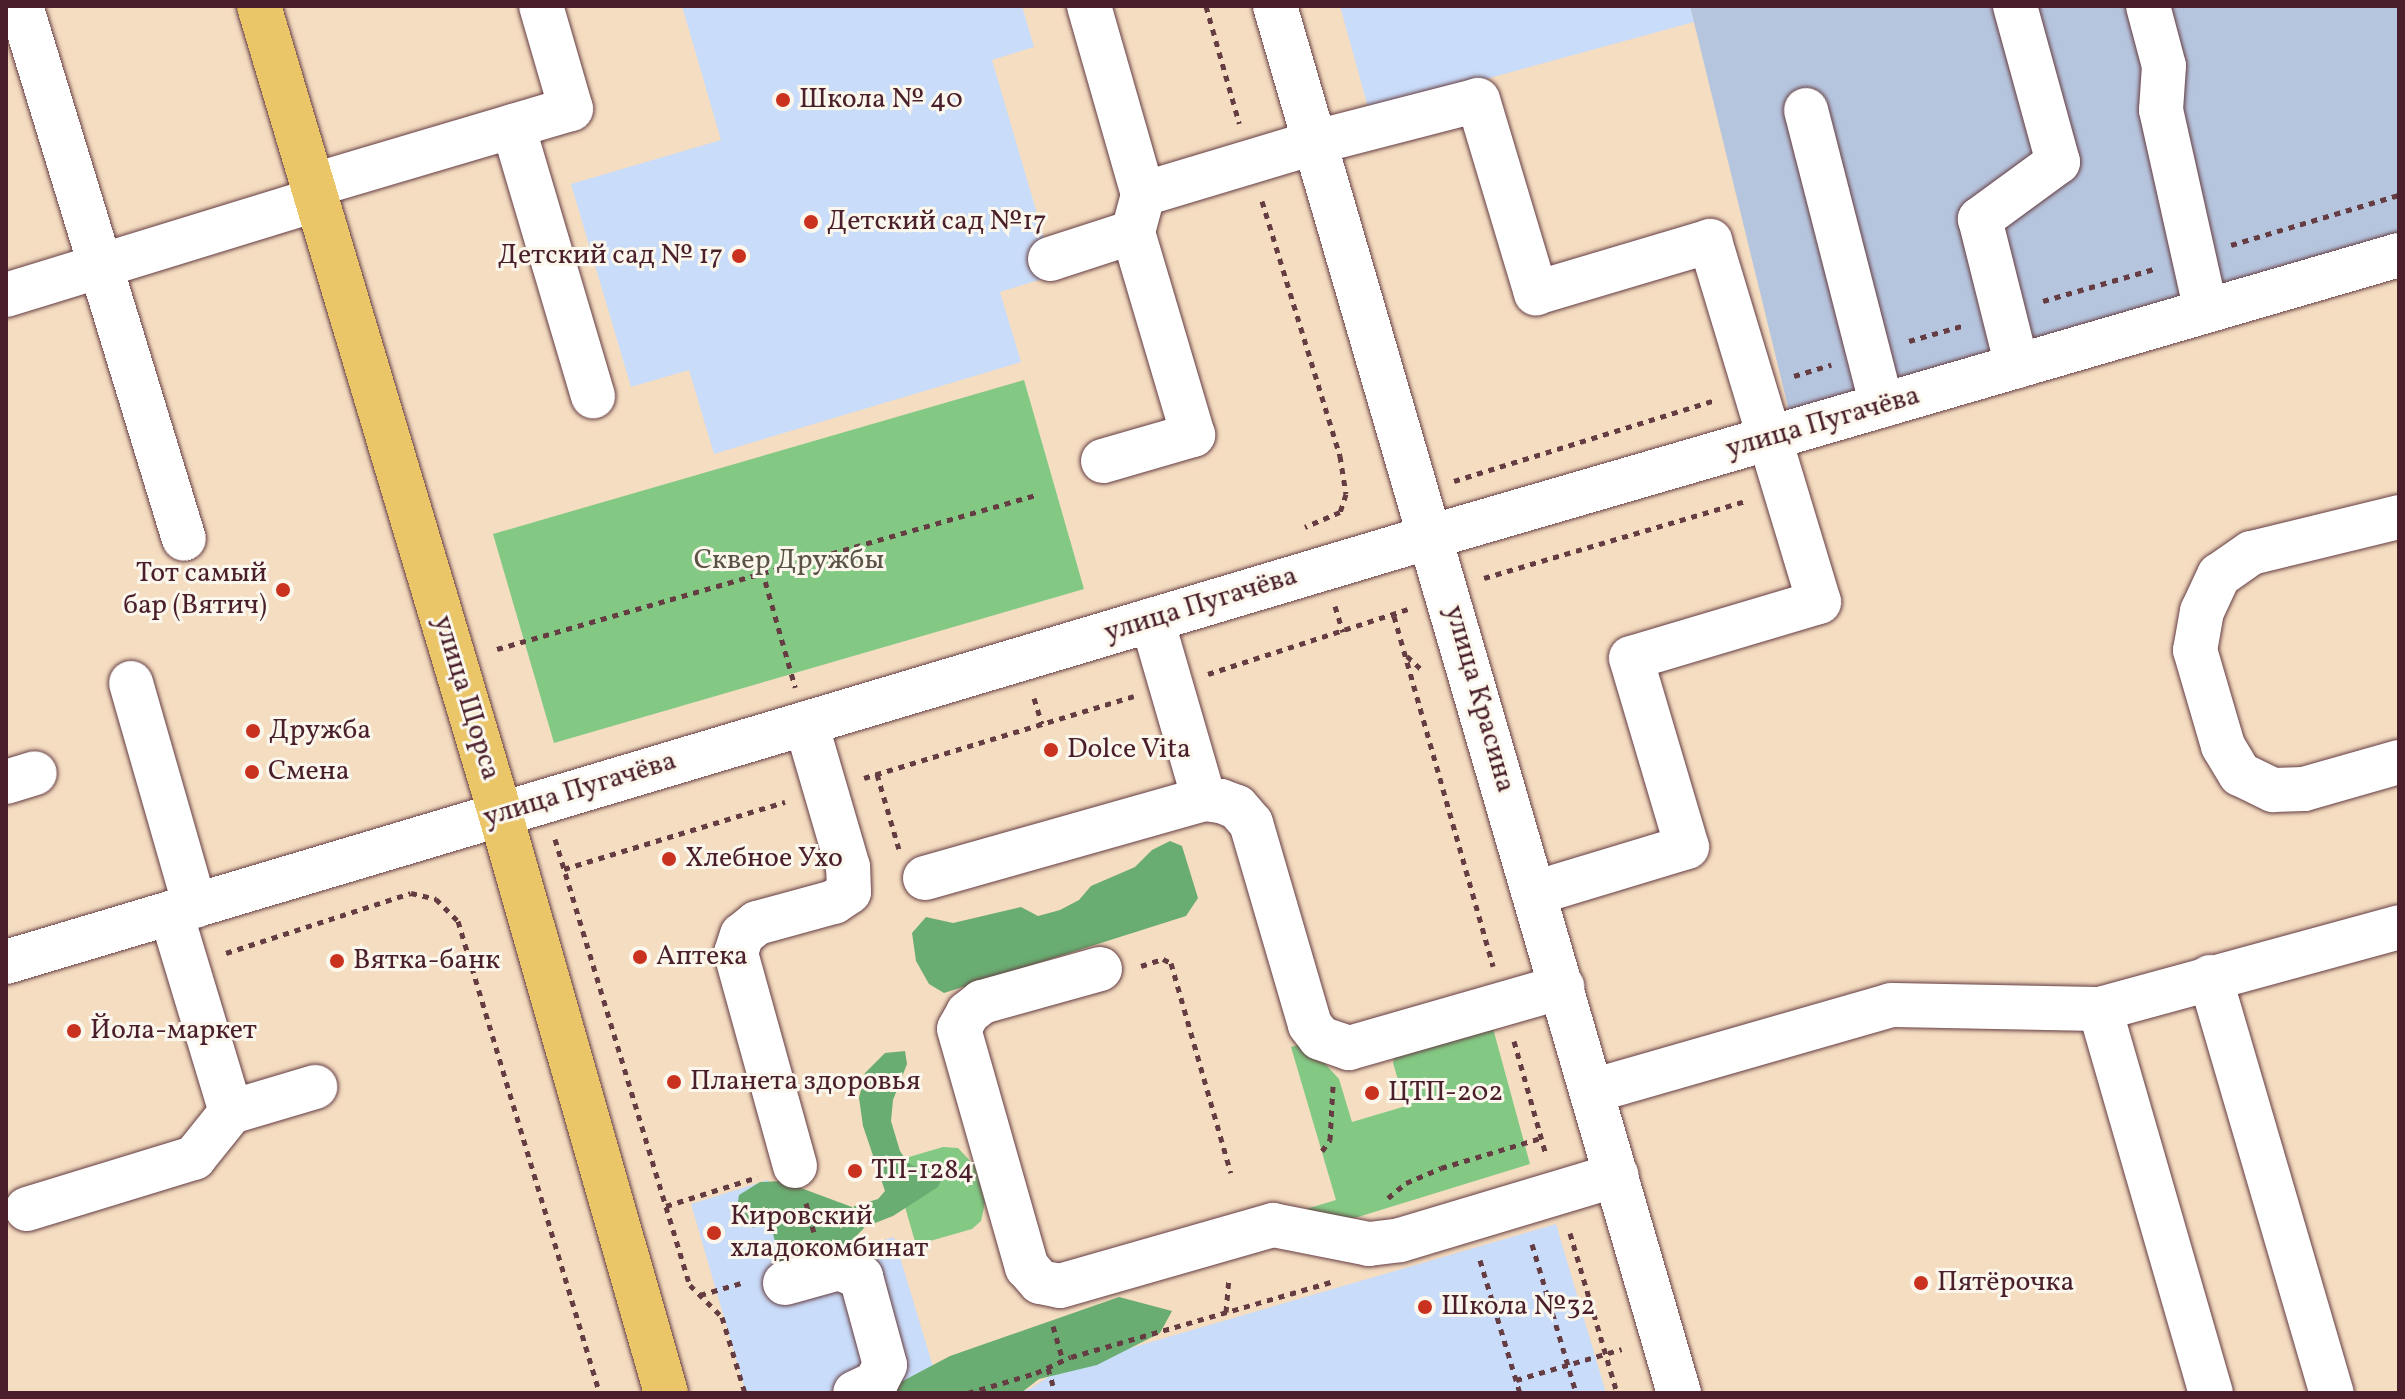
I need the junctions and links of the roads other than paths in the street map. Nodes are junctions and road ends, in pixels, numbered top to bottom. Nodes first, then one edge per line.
1 (21, 6) edge
2 (259, 6) edge
3 (541, 6) edge
4 (1089, 6) edge
5 (1275, 6) edge
6 (2015, 6) edge
7 (2148, 6) edge
8 (1806, 110) dead end
9 (513, 126) junction
10 (1316, 142) junction
11 (316, 192) junction
12 (1138, 213) junction
13 (2399, 255) edge
14 (1050, 259) dead end
15 (101, 265) junction
16 (6, 295) edge
17 (2206, 311) junction
18 (2017, 366) junction
19 (593, 396) dead end
20 (1882, 405) junction
21 (1770, 438) junction
22 (1103, 461) dead end
23 (2399, 517) edge
24 (1432, 537) junction
25 (184, 539) dead end
26 (1152, 620) junction
27 (131, 683) dead end
28 (798, 696) junction
29 (2399, 762) edge
30 (1204, 799) junction
31 (500, 813) junction
32 (913, 867) road end
33 (1535, 893) junction
34 (183, 909) junction
35 (2399, 927) edge
36 (6, 962) edge
37 (1119, 968) road end
38 (2210, 977) junction
39 (1562, 987) junction
40 (2100, 1009) junction
41 (315, 1087) dead end
42 (1592, 1091) junction
43 (231, 1112) junction
44 (795, 1166) road end
45 (1616, 1175) junction
46 (27, 1209) dead end
47 (805, 1277) road end
48 (666, 1393) edge
49 (855, 1393) edge
50 (1679, 1393) edge
51 (2211, 1393) edge
52 (2332, 1393) edge

1 - 15 street
2 - 11 main road, улица Щорса
3 - 9 street
4 - 12 street
5 - 10 street, улица Красина
6 - 18 street
7 - 17 street
8 - 20 street
9 - 11 street
9 - 19 street
10 - 12 street
10 - 21 street
10 - 24 street, улица Красина
11 - 15 street
11 - 31 main road, улица Щорса
12 - 14 street
12 - 22 street
13 - 17 street, улица Пугачёва
15 - 16 street
15 - 25 street
17 - 18 street, улица Пугачёва
18 - 20 street, улица Пугачёва
20 - 21 street, улица Пугачёва
21 - 24 street, улица Пугачёва
21 - 33 street
23 - 29 street
24 - 26 street, улица Пугачёва
24 - 33 street, улица Красина
26 - 28 street, улица Пугачёва
26 - 30 street
27 - 34 street
28 - 31 street, улица Пугачёва
28 - 44 street
30 - 32 street
30 - 39 street
31 - 34 street, улица Пугачёва
31 - 48 main road, улица Щорса
33 - 39 street, улица Красина
34 - 36 street, улица Пугачёва
34 - 43 street
35 - 38 street
37 - 45 street
38 - 40 street
38 - 52 street
39 - 42 street, улица Красина
40 - 42 street
40 - 51 street
41 - 43 street
42 - 45 street, улица Красина
43 - 46 street
45 - 50 street, улица Красина
47 - 49 street

